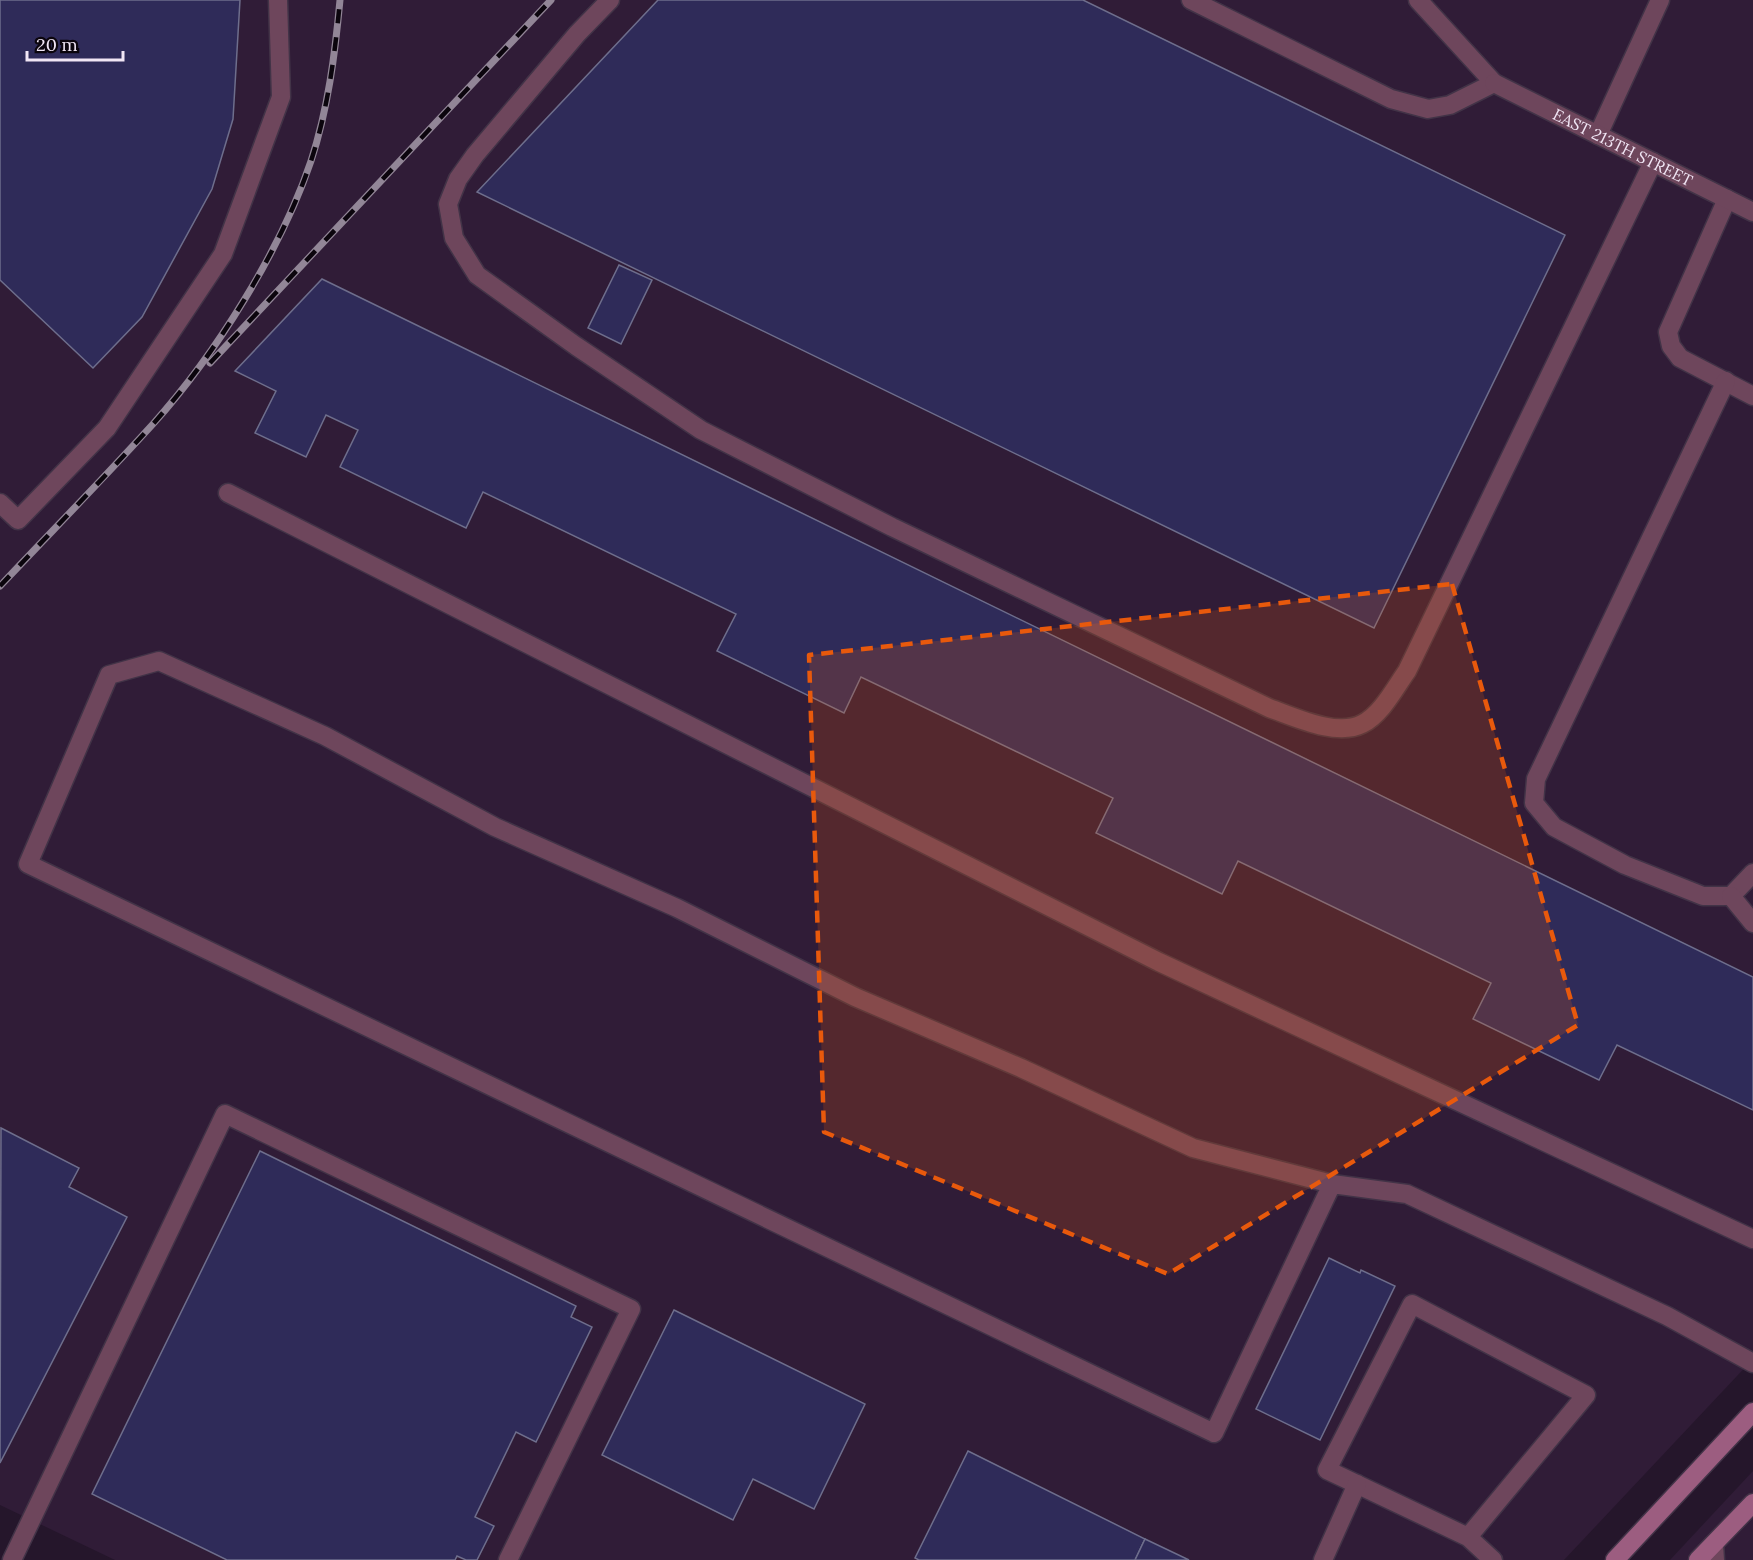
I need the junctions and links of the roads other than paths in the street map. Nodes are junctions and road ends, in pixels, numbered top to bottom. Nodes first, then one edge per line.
1 (278, 0) edge
2 (610, 0) edge
3 (1191, 0) edge
4 (1418, 0) edge
5 (1660, 0) edge
6 (1494, 83) junction
7 (1598, 135) junction
8 (1653, 162) junction
9 (1727, 199) junction
10 (1753, 212) edge
11 (1725, 381) junction
12 (1753, 396) edge
13 (228, 493) dead end
14 (0, 503) edge
15 (1753, 873) edge
16 (1731, 896) junction
17 (1753, 923) edge
18 (1332, 1184) junction
19 (1753, 1239) edge
20 (1753, 1363) edge
21 (1753, 1412) edge
22 (1357, 1484) junction
23 (1753, 1503) edge
24 (1468, 1537) junction
25 (1714, 1552) edge
26 (12, 1560) edge
27 (508, 1560) edge
28 (1323, 1560) edge
29 (1493, 1560) edge
30 (1616, 1560) edge
31 (1698, 1560) edge

1 - 14 street
2 - 8 street
3 - 6 street
4 - 6 street
5 - 7 street
6 - 7 street, EAST 213TH STREET
7 - 8 street, EAST 213TH STREET
8 - 9 street, EAST 213TH STREET
9 - 10 street, EAST 213TH STREET
9 - 11 street
11 - 12 street
11 - 16 street
13 - 19 street
15 - 16 street
16 - 17 street
18 - 18 street
18 - 20 street
21 - 30 main road
22 - 24 street
22 - 24 street
22 - 28 street
23 - 25 main road
24 - 29 street
25 - 31 main road
26 - 27 street

